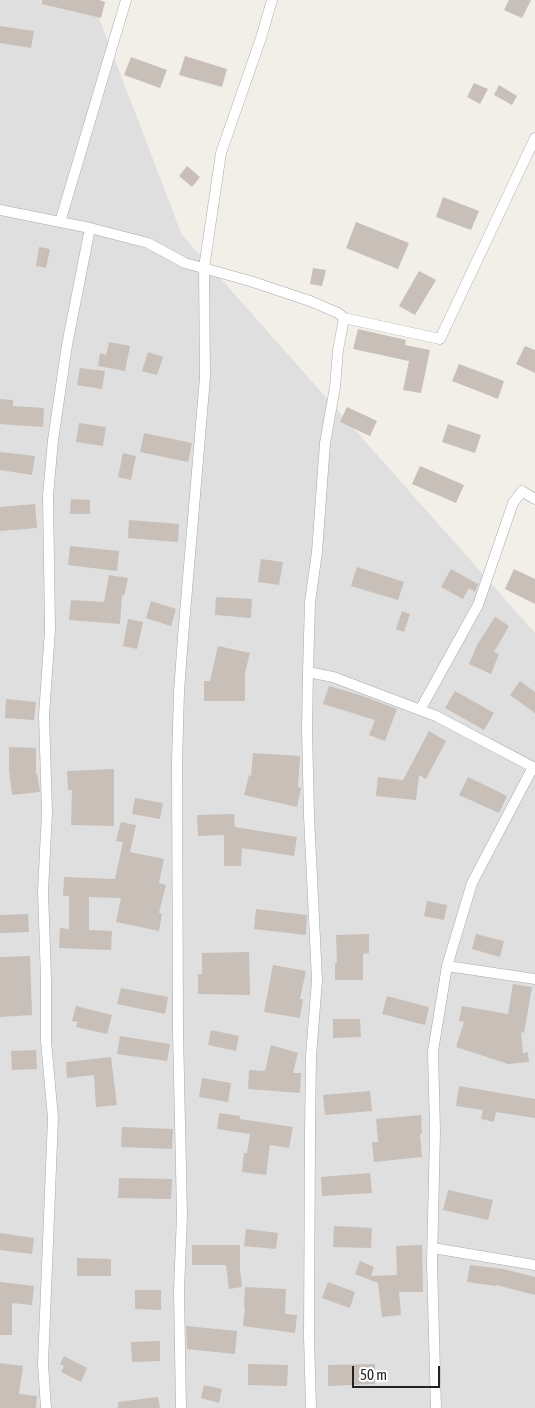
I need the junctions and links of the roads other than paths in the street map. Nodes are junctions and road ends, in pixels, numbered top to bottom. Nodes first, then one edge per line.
1 (126, 0) edge
2 (272, 0) edge
3 (535, 138) edge
4 (0, 210) edge
5 (60, 222) junction
6 (90, 228) junction
7 (204, 268) junction
8 (344, 318) junction
9 (535, 499) edge
10 (308, 672) junction
11 (420, 710) junction
12 (534, 765) edge
13 (447, 966) junction
14 (535, 979) edge
15 (433, 1248) junction
16 (535, 1265) edge
17 (46, 1408) edge
18 (181, 1408) edge
19 (311, 1408) edge
20 (436, 1408) edge

1 - 5 street
2 - 7 street
3 - 8 street
4 - 5 street
5 - 6 street
6 - 7 street
6 - 17 street
7 - 8 street
7 - 18 street
8 - 10 street
9 - 11 street
10 - 11 street
10 - 19 street
11 - 12 street
12 - 13 street
13 - 14 street
13 - 15 street
15 - 16 street
15 - 20 street

